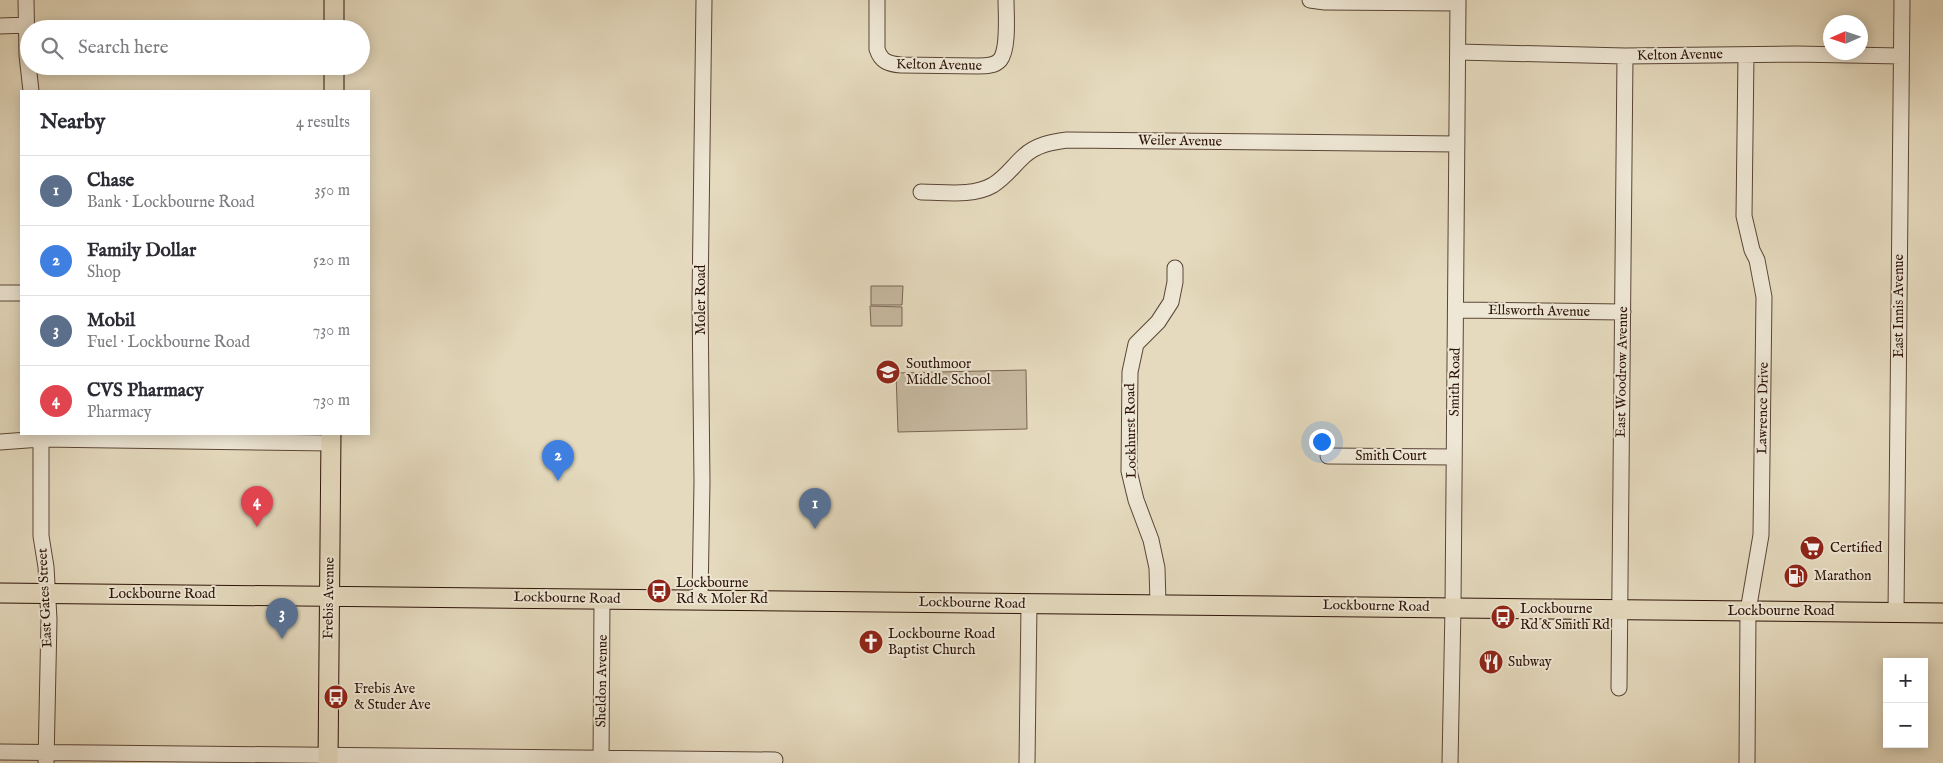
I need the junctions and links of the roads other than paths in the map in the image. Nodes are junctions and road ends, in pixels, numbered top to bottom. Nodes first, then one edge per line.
1 (26, 0) edge
2 (334, 0) edge
3 (704, 0) edge
4 (877, 0) edge
5 (1006, 0) edge
6 (1310, 0) edge
7 (1902, 0) edge
8 (1458, 2) edge
9 (26, 20) edge
10 (334, 20) edge
11 (20, 25) edge
12 (0, 26) edge
13 (1458, 52) junction
14 (1746, 55) junction
15 (1625, 56) junction
16 (1901, 56) junction
17 (29, 75) edge
18 (334, 75) edge
19 (31, 90) edge
20 (334, 90) edge
21 (1457, 144) junction
22 (920, 192) dead end
23 (1174, 268) dead end
24 (0, 293) edge
25 (20, 293) edge
26 (1456, 310) junction
27 (1623, 312) junction
28 (41, 436) edge
29 (331, 438) edge
30 (0, 442) edge
31 (1328, 456) dead end
32 (1454, 457) junction
33 (0, 593) edge
34 (48, 594) junction
35 (329, 596) junction
36 (602, 599) junction
37 (700, 599) junction
38 (1029, 604) junction
39 (1158, 604) junction
40 (1453, 607) junction
41 (1620, 610) junction
42 (1748, 612) junction
43 (1896, 612) junction
44 (1943, 613) edge
45 (1619, 688) dead end
46 (0, 752) edge
47 (46, 758) edge
48 (328, 759) edge
49 (601, 760) edge
50 (775, 760) dead end
51 (1027, 763) edge
52 (1450, 763) edge
53 (1747, 763) edge

1 - 9 street
2 - 10 main road
3 - 37 street, Moler Road
4 - 5 street, Kelton Avenue
6 - 8 street
7 - 16 street, East Innis Avenue
8 - 13 street, Smith Road
11 - 12 street
13 - 15 street, Kelton Avenue
13 - 21 street, Smith Road
14 - 15 street, Kelton Avenue
14 - 16 street, Kelton Avenue
14 - 42 street, Lawrence Drive
15 - 27 street, East Woodrow Avenue
16 - 43 street, East Innis Avenue
17 - 19 street
18 - 20 main road
21 - 22 street, Weiler Avenue
21 - 26 street, Smith Road
23 - 39 street, Lockhurst Road
24 - 25 street
26 - 27 street, Ellsworth Avenue
26 - 32 street, Smith Road
27 - 41 street, East Woodrow Avenue
28 - 29 street
28 - 30 street
28 - 34 street, East Gates Street
29 - 35 main road, Frebis Avenue
31 - 32 street, Smith Court
32 - 40 street, Smith Road
33 - 34 main road, Lockbourne Road
34 - 35 main road, Lockbourne Road
34 - 47 street, East Gates Street
35 - 36 main road, Lockbourne Road
35 - 48 main road, Frebis Avenue
36 - 37 main road, Lockbourne Road
36 - 49 street, Sheldon Avenue
37 - 38 main road, Lockbourne Road
38 - 39 main road, Lockbourne Road
38 - 51 street
39 - 40 main road, Lockbourne Road
40 - 41 main road, Lockbourne Road
40 - 52 street, Smith Road
41 - 42 main road, Lockbourne Road
41 - 45 street, East Woodrow Avenue
42 - 43 main road, Lockbourne Road
42 - 53 street, Lawrence Drive
43 - 44 main road, Lockbourne Road
46 - 47 street
47 - 48 street
48 - 49 street
49 - 50 street

